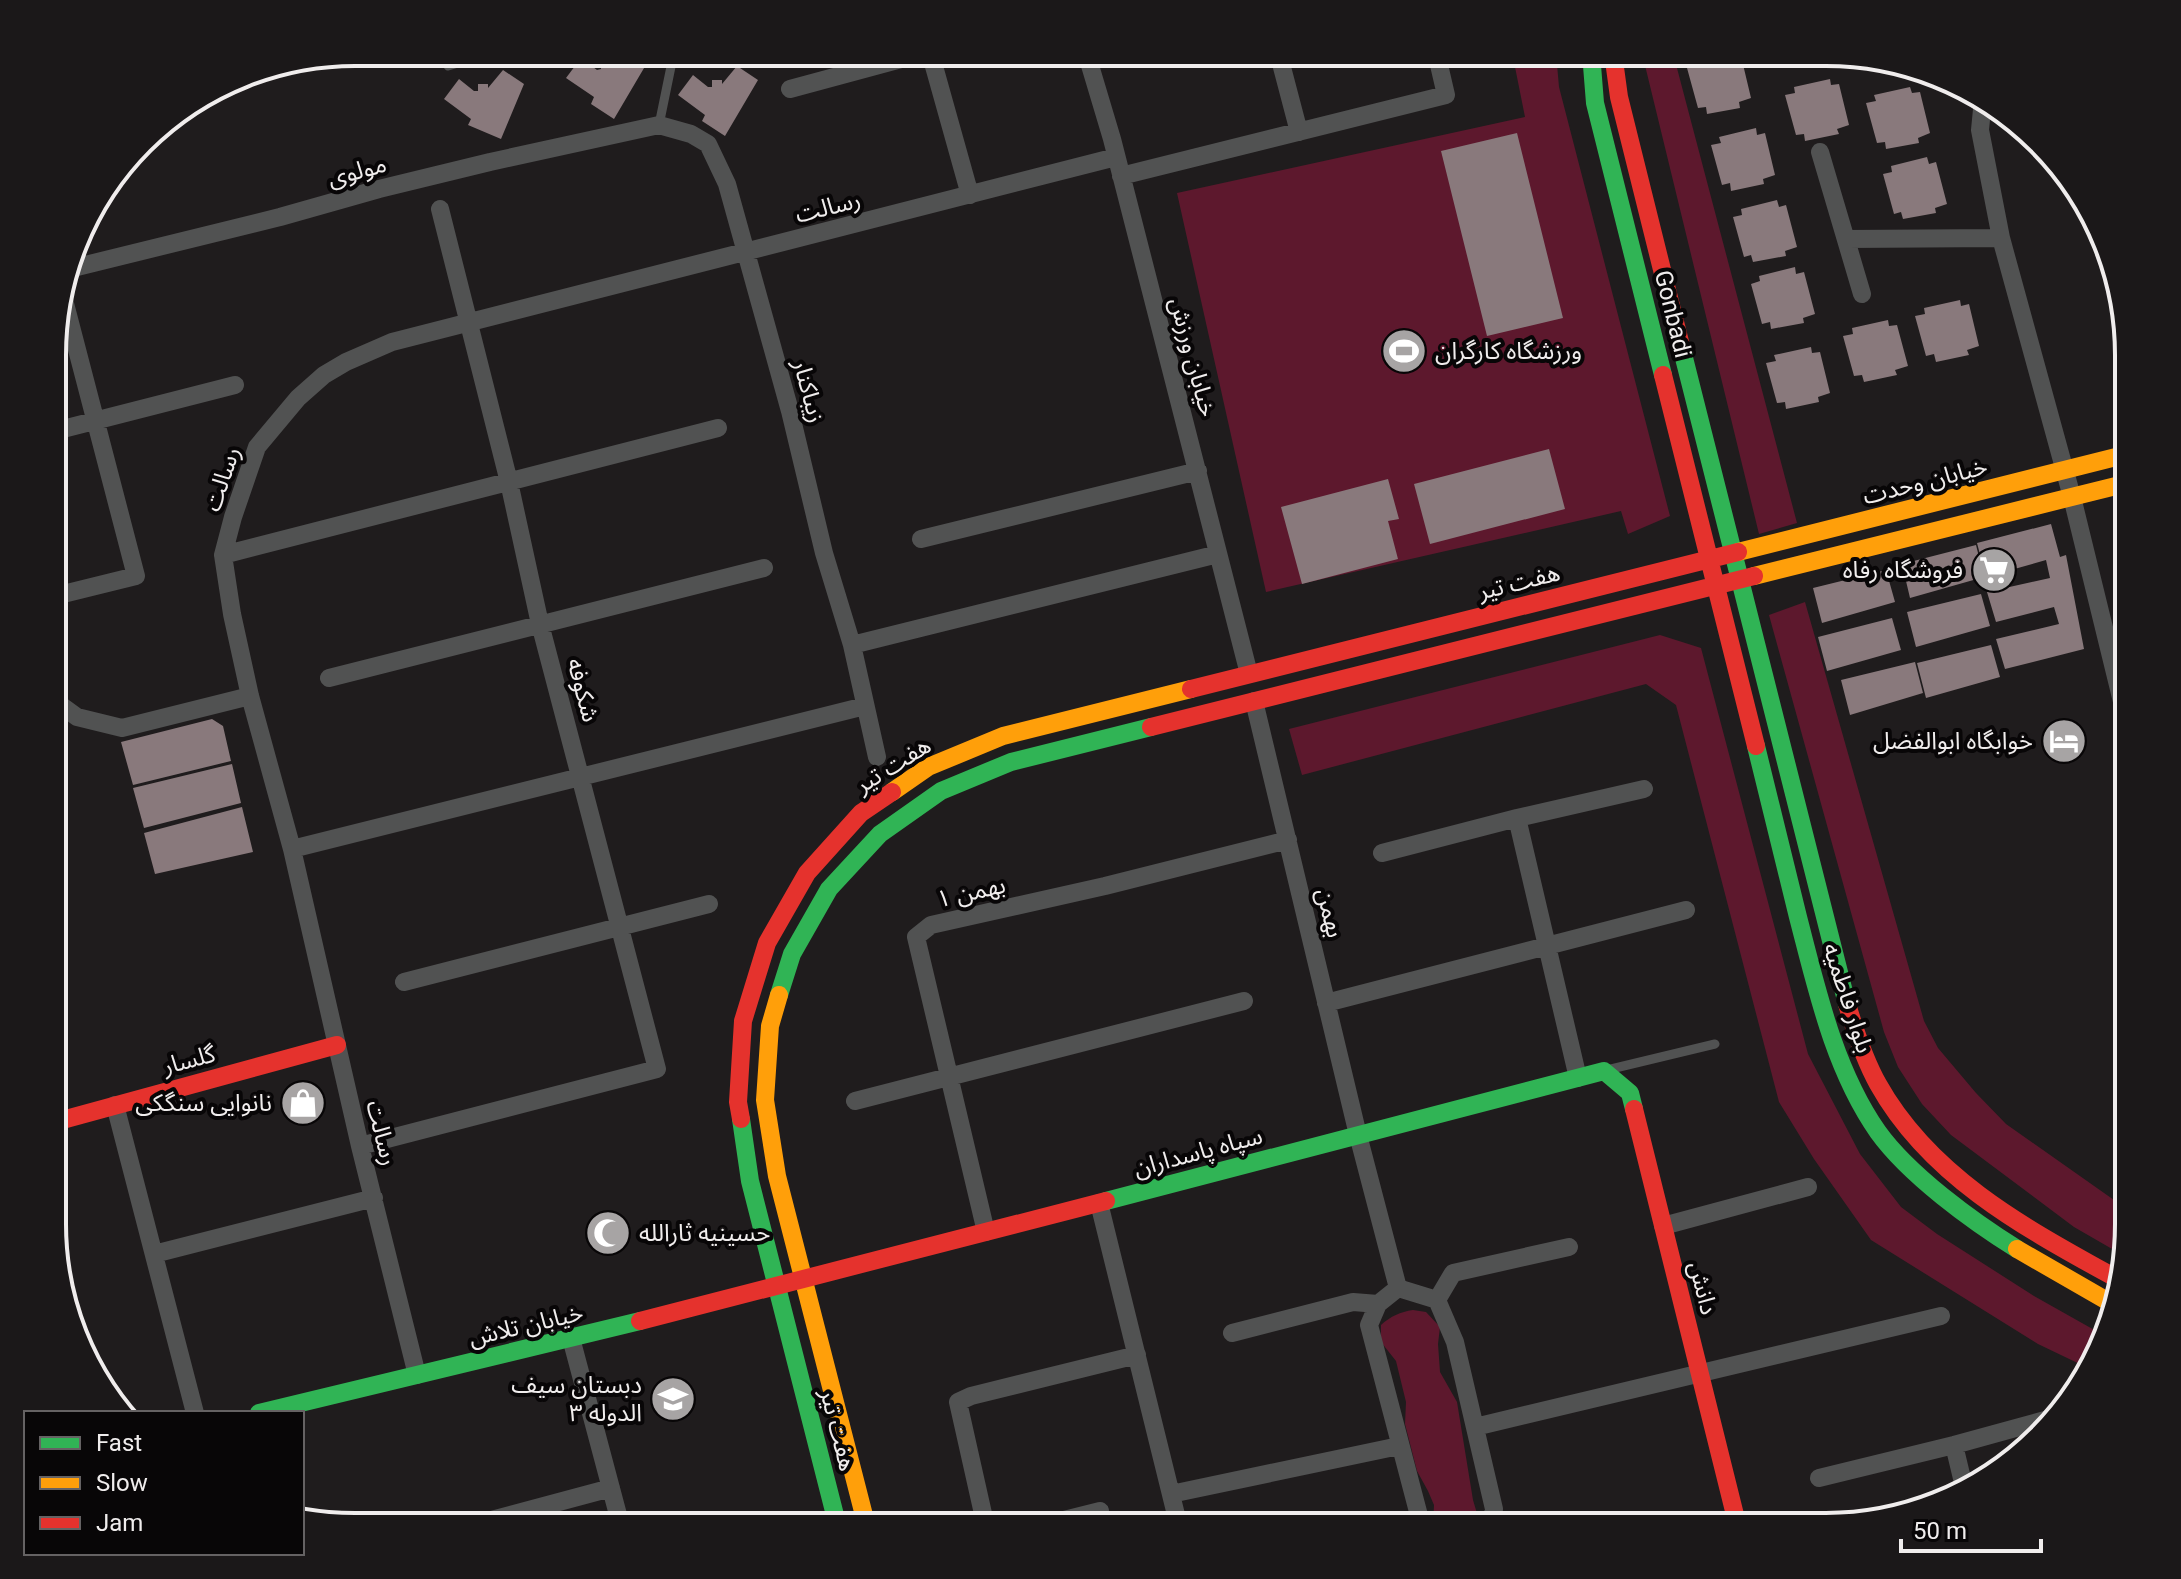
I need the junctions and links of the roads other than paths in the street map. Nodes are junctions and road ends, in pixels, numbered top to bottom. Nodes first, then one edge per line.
1 (671, 66) edge
2 (876, 66) edge
3 (933, 66) edge
4 (1090, 66) edge
5 (1282, 66) edge
6 (1439, 66) edge
7 (1592, 66) edge
8 (1615, 66) edge
9 (790, 89) dead end
10 (1982, 112) edge
11 (659, 125) junction
12 (1299, 132) junction
13 (1820, 152) dead end
14 (1116, 157) junction
15 (1121, 176) junction
16 (970, 195) junction
17 (440, 209) dead end
18 (2001, 238) junction
19 (1846, 239) junction
20 (746, 253) junction
21 (80, 266) edge
22 (1862, 294) dead end
23 (68, 317) edge
24 (468, 322) junction
25 (235, 385) dead end
26 (94, 420) junction
27 (66, 428) edge
28 (718, 428) dead end
29 (2115, 457) edge
30 (2065, 470) junction
31 (1198, 471) junction
32 (509, 482) junction
33 (2115, 486) edge
34 (2072, 497) junction
35 (921, 539) dead end
36 (1218, 554) junction
37 (1733, 554) junction
38 (223, 555) junction
39 (1710, 559) junction
40 (764, 568) dead end
41 (1739, 580) junction
42 (1716, 586) junction
43 (66, 593) edge
44 (540, 624) junction
45 (852, 645) junction
46 (2115, 673) edge
47 (1249, 674) junction
48 (329, 678) dead end
49 (250, 696) junction
50 (1254, 701) junction
51 (865, 706) junction
52 (66, 709) edge
53 (877, 757) dead end
54 (582, 776) junction
55 (1644, 789) dead end
56 (1517, 818) junction
57 (1288, 840) junction
58 (292, 849) junction
59 (1382, 853) dead end
60 (709, 904) dead end
61 (1686, 910) dead end
62 (619, 926) junction
63 (1547, 945) junction
64 (404, 982) dead end
65 (1244, 1001) dead end
66 (1326, 1003) junction
67 (1715, 1044) dead end
68 (337, 1045) junction
69 (1604, 1071) junction
70 (950, 1078) junction
71 (1578, 1078) junction
72 (855, 1101) dead end
73 (115, 1105) junction
74 (66, 1119) edge
75 (1358, 1135) junction
76 (360, 1146) junction
77 (1808, 1187) dead end
78 (374, 1198) junction
79 (1099, 1203) junction
80 (1663, 1226) junction
81 (986, 1232) junction
82 (1569, 1247) dead end
83 (154, 1254) junction
84 (2110, 1275) edge
85 (803, 1280) junction
86 (776, 1285) junction
87 (1398, 1288) junction
88 (1437, 1300) junction
89 (2105, 1300) edge
90 (1378, 1304) junction
91 (1941, 1316) dead end
92 (1232, 1333) dead end
93 (571, 1338) junction
94 (1137, 1355) junction
95 (1699, 1374) junction
96 (417, 1375) junction
97 (194, 1411) edge
98 (274, 1411) edge
99 (2035, 1423) edge
100 (1475, 1427) junction
101 (1954, 1445) junction
102 (1399, 1446) junction
103 (1819, 1478) dead end
104 (1962, 1478) edge
105 (611, 1488) junction
106 (1171, 1494) junction
107 (1100, 1511) dead end
108 (518, 1513) edge
109 (618, 1513) edge
110 (834, 1513) edge
111 (863, 1513) edge
112 (983, 1513) edge
113 (1092, 1513) edge
114 (1176, 1513) edge
115 (1418, 1513) edge
116 (1493, 1513) edge
117 (1734, 1513) edge

1 - 11 lane
2 - 9 street
3 - 16 street
4 - 14 street, خیابان ورزش
5 - 12 street
6 - 12 street
7 - 39 main road, Gonbadi
8 - 37 main road, Gonbadi
10 - 18 street
11 - 20 street, زیباکنار
11 - 21 street, مولوی
12 - 15 street
13 - 19 street
14 - 15 street, خیابان ورزش
14 - 16 street, رسالت
15 - 31 street, خیابان ورزش
16 - 20 street, رسالت
17 - 24 street, شکوفه
18 - 19 street
18 - 30 street
19 - 22 street
20 - 24 street, رسالت
20 - 45 street, زیباکنار
23 - 26 street
24 - 32 street, شکوفه
24 - 38 street, رسالت
25 - 26 street
26 - 27 street
26 - 43 street
28 - 32 street
29 - 30 main road, خیابان وحدت
30 - 34 street
30 - 37 main road, خیابان وحدت
31 - 35 street
31 - 36 street, خیابان ورزش
32 - 38 street
32 - 44 street, شکوفه
33 - 34 main road
34 - 41 main road
34 - 46 street
36 - 45 street
36 - 47 street, خیابان ورزش
37 - 39 main road, هفت تیر
37 - 41 main road, Gonbadi
38 - 49 street, رسالت
39 - 42 main road, Gonbadi
39 - 47 main road, هفت تیر
40 - 44 street
41 - 42 main road, هفت تیر
41 - 84 main road, بلوار فاطمیه
42 - 50 main road, هفت تیر
42 - 89 main road, بلوار فاطمیه
44 - 48 street
44 - 54 street, شکوفه
45 - 51 street, زیباکنار
47 - 86 main road, هفت تیر
49 - 52 street
49 - 58 street, رسالت
50 - 57 street, بهمن
50 - 85 main road, هفت تیر
51 - 53 street, زیباکنار
51 - 54 street
54 - 58 street
54 - 62 street, شکوفه
55 - 56 street
56 - 59 street
56 - 63 street
57 - 66 street, بهمن
57 - 70 street, بهمن ۱
58 - 68 street, رسالت
60 - 62 street
61 - 63 street
62 - 64 street
62 - 76 street, شکوفه
63 - 66 street
63 - 71 street
65 - 70 street
66 - 75 street, بهمن
67 - 69 lane
68 - 73 main road, گلسار
68 - 76 street, رسالت
69 - 71 main road, سپاه پاسداران
69 - 80 main road, دانش
70 - 72 street
70 - 81 street, بهمن ۱
71 - 75 main road, سپاه پاسداران
73 - 74 main road, گلسار
73 - 83 street
75 - 79 main road, سپاه پاسداران
75 - 87 street, بهمن
76 - 78 street, رسالت
77 - 80 street
78 - 83 street
78 - 96 street, رسالت
79 - 81 main road, سپاه پاسداران
79 - 94 street
80 - 95 main road, دانش
81 - 85 main road, سپاه پاسداران
82 - 88 street
83 - 97 street
85 - 86 main road, خیابان تلاش
85 - 111 main road, هفت تیر
86 - 93 main road, خیابان تلاش
86 - 110 main road, هفت تیر
87 - 88 street
87 - 90 street
88 - 100 street
90 - 92 street
90 - 102 street
91 - 95 street
93 - 96 main road, خیابان تلاش
93 - 105 street
94 - 106 street
94 - 112 street
95 - 100 street
95 - 117 main road, دانش
96 - 98 main road, خیابان تلاش
99 - 101 street
100 - 116 street
101 - 103 street
101 - 104 street
102 - 106 street
102 - 115 street
105 - 108 street
105 - 109 street
106 - 114 street
107 - 113 street

